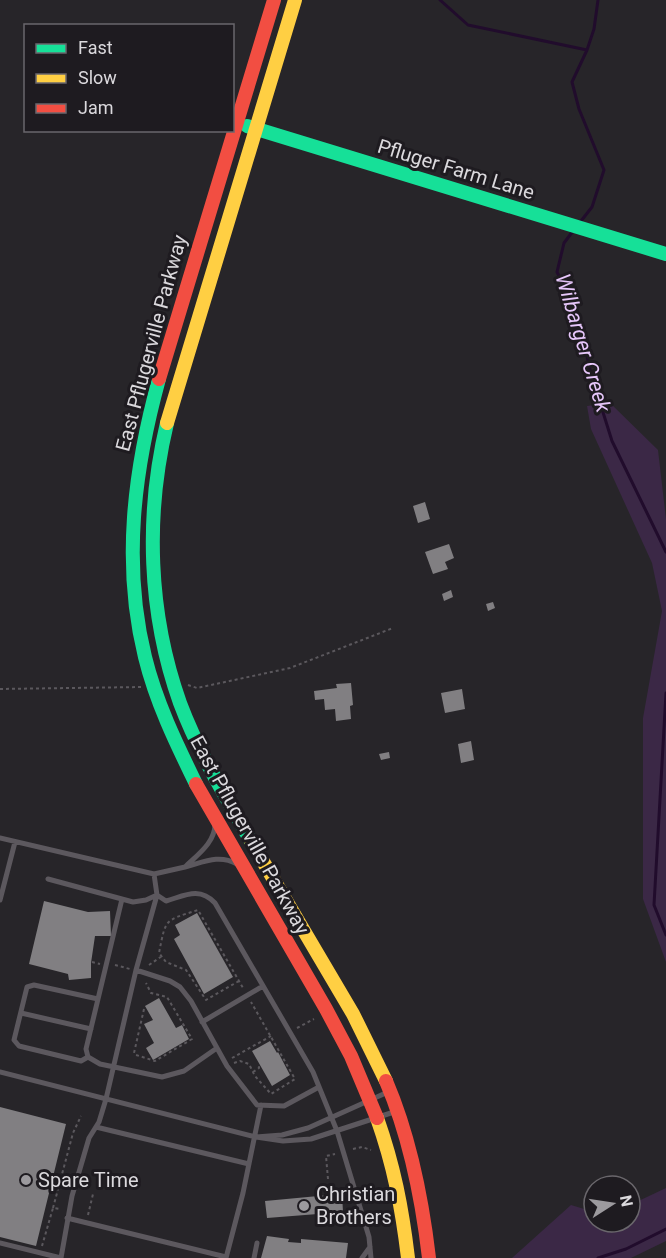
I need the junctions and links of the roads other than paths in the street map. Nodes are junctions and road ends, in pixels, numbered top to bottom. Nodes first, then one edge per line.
1 (274, 0) edge
2 (295, 0) edge
3 (235, 122) junction
4 (234, 125) edge
5 (256, 128) junction
6 (232, 132) edge
7 (666, 254) edge
8 (214, 817) junction
9 (0, 838) edge
10 (15, 842) junction
11 (185, 867) junction
12 (243, 867) junction
13 (154, 874) junction
14 (48, 879) dead end
15 (157, 895) junction
16 (122, 899) junction
17 (0, 900) edge
18 (133, 969) junction
19 (263, 986) junction
20 (98, 999) junction
21 (21, 1013) junction
22 (202, 1022) junction
23 (91, 1029) junction
24 (217, 1048) junction
25 (88, 1057) junction
26 (114, 1066) junction
27 (0, 1072) edge
28 (319, 1087) junction
29 (390, 1091) junction
30 (371, 1098) junction
31 (106, 1099) junction
32 (261, 1105) junction
33 (398, 1110) junction
34 (378, 1116) junction
35 (332, 1118) junction
36 (96, 1127) junction
37 (337, 1131) junction
38 (256, 1137) junction
39 (249, 1164) junction
40 (67, 1218) junction
41 (0, 1243) edge
42 (257, 1243) dead end
43 (370, 1247) junction
44 (61, 1258) edge
45 (226, 1258) edge
46 (254, 1258) edge
47 (362, 1258) edge
48 (371, 1258) edge
49 (408, 1258) edge
50 (429, 1258) edge

1 - 3 main road, East Pflugerville Parkway
2 - 5 main road, East Pflugerville Parkway
3 - 4 main road, East Pflugerville Parkway
3 - 5 main road, Pfluger Farm Lane
5 - 7 main road, Pfluger Farm Lane
5 - 29 main road, East Pflugerville Parkway
6 - 8 main road, East Pflugerville Parkway
8 - 11 lane
8 - 12 main road, East Pflugerville Parkway
9 - 10 lane
10 - 13 lane
10 - 17 lane
11 - 12 lane
11 - 13 lane
12 - 30 main road, East Pflugerville Parkway
13 - 15 lane
14 - 16 lane
15 - 16 lane
15 - 18 lane
15 - 19 lane
16 - 20 lane
18 - 22 lane
18 - 26 lane
19 - 22 lane
19 - 28 lane
20 - 21 lane
20 - 23 lane
21 - 23 lane
21 - 25 lane
22 - 24 lane
23 - 25 lane
24 - 26 lane
24 - 32 lane
25 - 26 lane
26 - 31 lane
27 - 31 lane
28 - 32 lane
28 - 35 lane
29 - 30 lane
29 - 33 main road, East Pflugerville Parkway
30 - 34 main road, East Pflugerville Parkway
30 - 35 lane
31 - 36 lane
31 - 38 lane
32 - 38 lane
33 - 34 lane
33 - 50 main road, East Pflugerville Parkway
34 - 37 lane
34 - 49 main road, East Pflugerville Parkway
35 - 37 lane
35 - 38 lane
36 - 39 lane
36 - 40 lane
37 - 38 lane
37 - 43 lane
38 - 39 lane
39 - 45 lane
40 - 44 lane
40 - 45 lane
41 - 44 lane
42 - 46 lane
43 - 47 lane
43 - 48 lane

